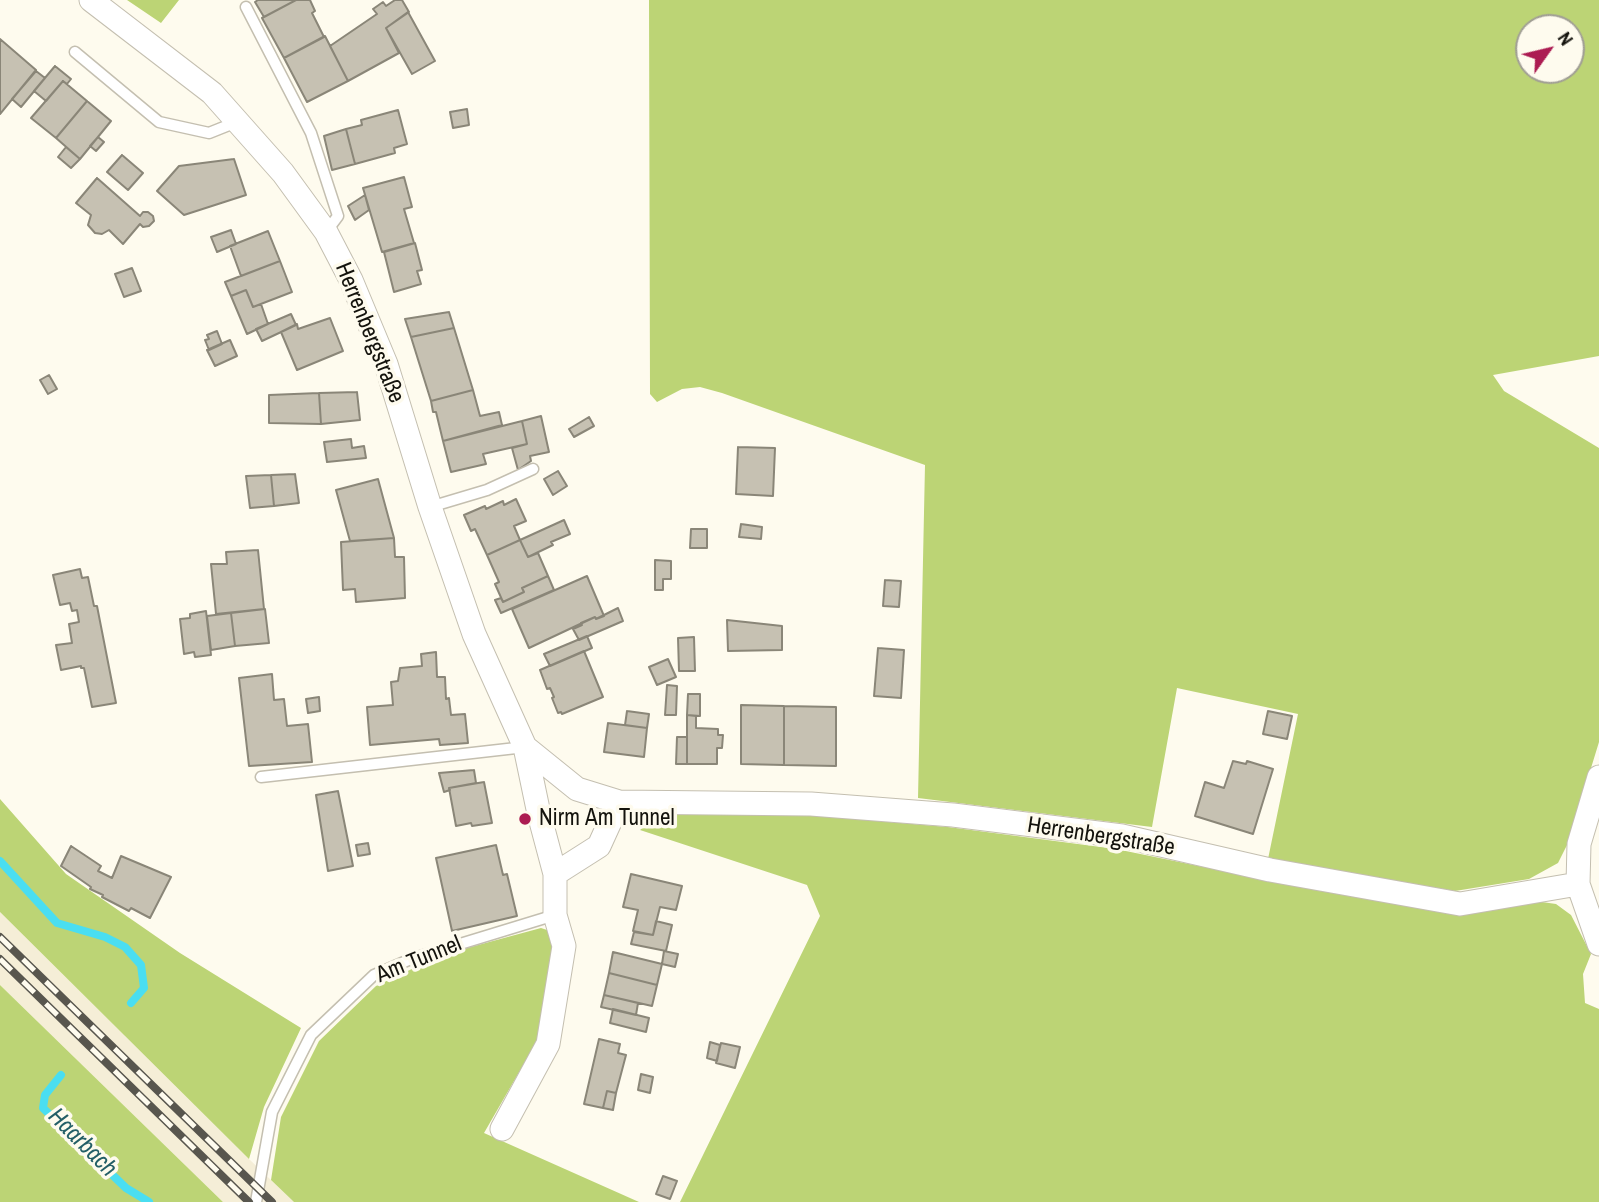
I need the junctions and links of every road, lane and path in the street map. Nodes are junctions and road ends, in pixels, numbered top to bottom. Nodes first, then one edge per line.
1 (90, 0) edge
2 (246, 7) dead end
3 (75, 52) dead end
4 (239, 121) junction
5 (326, 232) junction
6 (533, 469) dead end
7 (430, 507) junction
8 (525, 747) junction
9 (261, 777) dead end
10 (1599, 777) edge
11 (619, 802) junction
12 (555, 874) junction
13 (1577, 884) junction
14 (555, 915) junction
15 (1599, 944) edge
16 (502, 1129) dead end
17 (256, 1202) edge

1 - 4 street, Herrenbergstraße
2 - 5 lane
3 - 4 lane
4 - 5 street, Herrenbergstraße
5 - 7 street, Herrenbergstraße
6 - 7 lane
7 - 8 street, Herrenbergstraße
8 - 9 lane
8 - 11 street, Herrenbergstraße
8 - 12 street, Herrenbergstraße
10 - 13 street
11 - 12 street
11 - 13 street, Herrenbergstraße
12 - 14 street
13 - 15 street
14 - 16 street
14 - 17 lane, Am Tunnel

